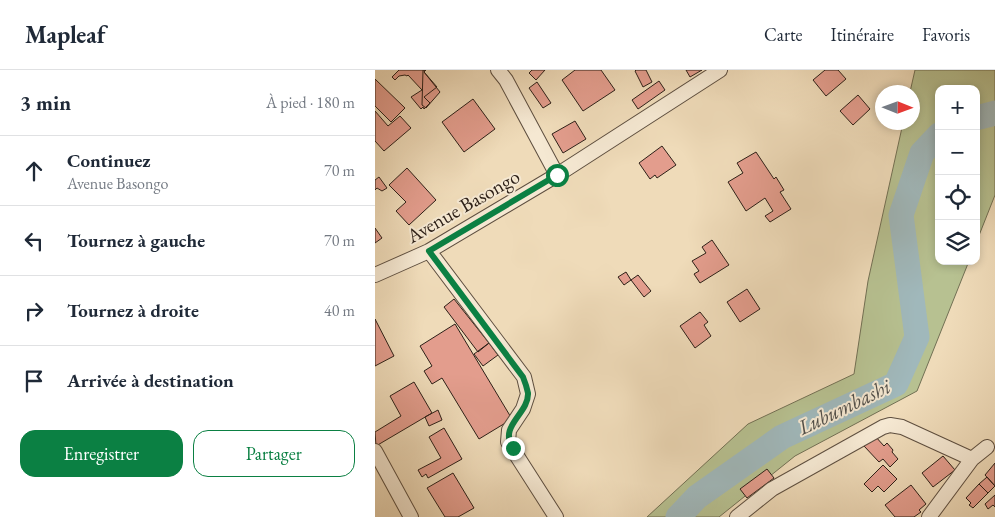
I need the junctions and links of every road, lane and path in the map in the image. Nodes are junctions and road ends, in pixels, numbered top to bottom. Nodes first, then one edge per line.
1 (497, 70) edge
2 (720, 70) edge
3 (557, 175) junction
4 (429, 251) junction
5 (375, 275) edge
6 (987, 447) dead end
7 (375, 451) edge
8 (973, 459) junction
9 (411, 517) edge
10 (556, 517) edge
11 (737, 517) edge
12 (929, 517) edge

1 - 3 street
2 - 3 street, Avenue Basongo
3 - 4 street, Avenue Basongo
4 - 5 street, Avenue Basongo
4 - 10 street
6 - 8 street
7 - 9 street
8 - 11 street
8 - 12 street

